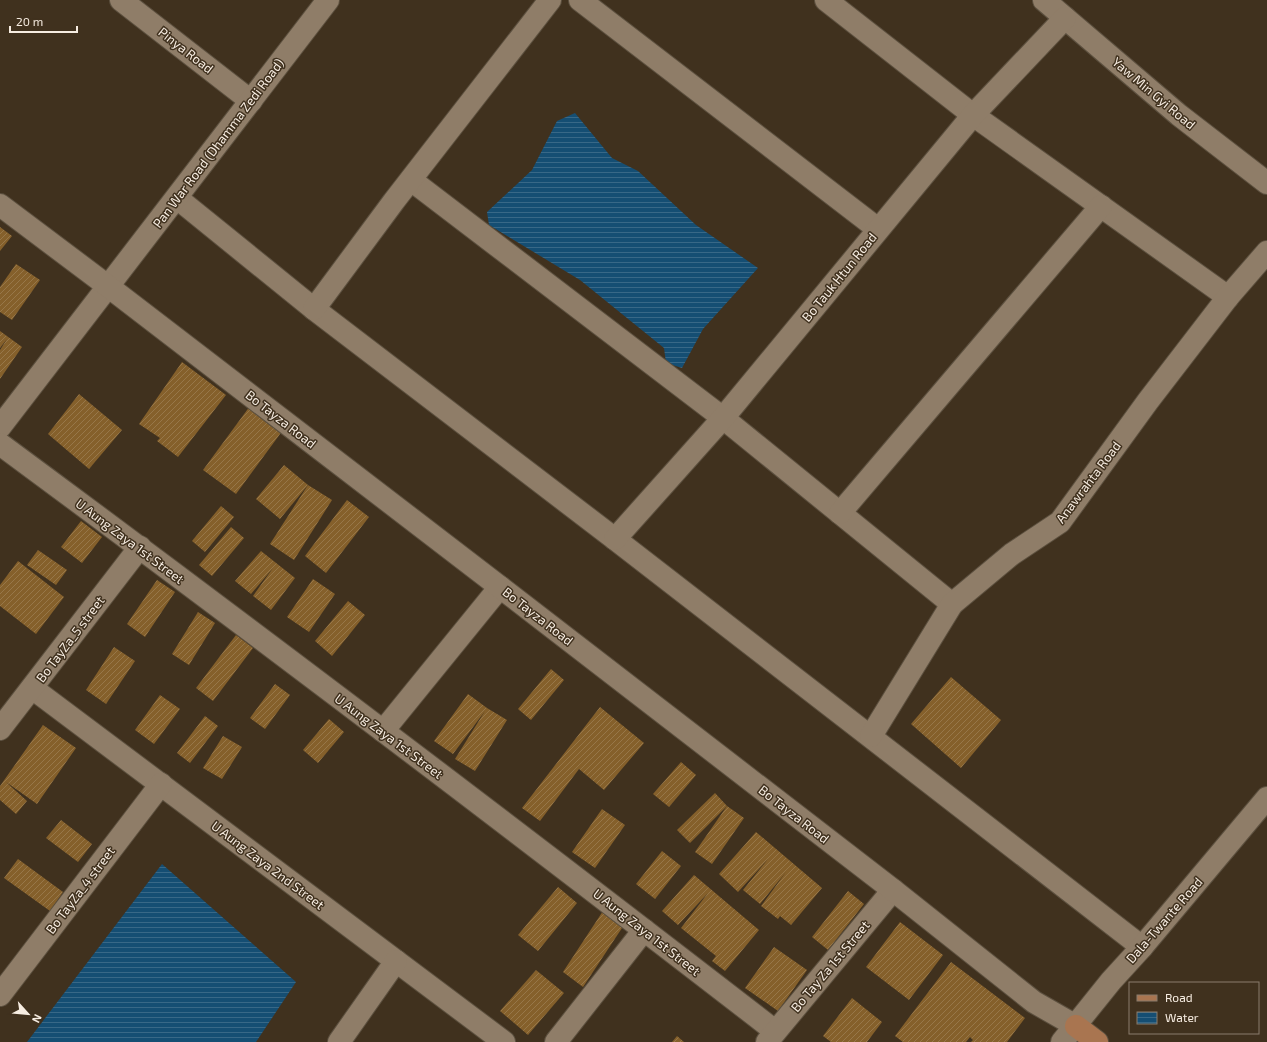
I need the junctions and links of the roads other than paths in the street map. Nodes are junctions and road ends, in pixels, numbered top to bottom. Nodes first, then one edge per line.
1 (121, 0) edge
2 (328, 0) edge
3 (550, 0) edge
4 (580, 0) edge
5 (826, 0) edge
6 (1044, 0) edge
7 (1065, 18) junction
8 (251, 100) junction
9 (973, 115) junction
10 (411, 180) junction
11 (1267, 183) edge
12 (177, 198) junction
13 (0, 205) edge
14 (1101, 206) junction
15 (878, 229) junction
16 (1267, 252) edge
17 (109, 287) junction
18 (1228, 297) junction
19 (314, 309) junction
20 (723, 418) junction
21 (0, 427) edge
22 (0, 444) edge
23 (840, 513) junction
24 (615, 539) junction
25 (140, 547) junction
26 (500, 587) junction
27 (952, 604) junction
28 (32, 688) junction
29 (0, 729) edge
30 (383, 731) junction
31 (871, 736) junction
32 (161, 784) junction
33 (1267, 798) edge
34 (893, 890) junction
35 (644, 930) junction
36 (1142, 947) junction
37 (396, 961) junction
38 (0, 995) edge
39 (1069, 1034) edge
40 (771, 1037) edge
41 (339, 1042) edge
42 (504, 1042) edge
43 (556, 1042) edge
44 (1097, 1042) edge

1 - 8 street, Pinya Road
2 - 8 street, Pan War Road (Dhamma Zedi Road)
3 - 10 street
4 - 15 street
5 - 9 street
6 - 7 street, Yaw Min Gyi Road
7 - 9 street, Bo Tauk Htun Road
7 - 11 street, Yaw Min Gyi Road
8 - 12 street, Pan War Road (Dhamma Zedi Road)
9 - 14 street
9 - 15 street, Bo Tauk Htun Road
10 - 19 street
10 - 20 street
12 - 17 street, Pan War Road (Dhamma Zedi Road)
12 - 19 street
13 - 17 street, Bo Tayza Road
14 - 18 street
14 - 23 street
15 - 20 street, Bo Tauk Htun Road
16 - 18 street, Anawrahta Road
17 - 21 street, Pan War Road (Dhamma Zedi Road)
17 - 26 street, Bo Tayza Road
18 - 27 street, Anawrahta Road
19 - 24 street
20 - 23 street
20 - 24 street, Bo Tauk Htun Road
22 - 25 street, U Aung Zaya 1st Street
23 - 27 street
24 - 31 street
25 - 28 street, Bo TayZa_5 street
25 - 30 street, U Aung Zaya 1st Street
26 - 30 street
26 - 34 street, Bo Tayza Road
27 - 31 street, Anawrahta Road
28 - 29 street, Bo TayZa_5 street
28 - 32 street, U Aung Zaya 2nd Street
30 - 35 street, U Aung Zaya 1st Street
31 - 36 street
32 - 37 street, U Aung Zaya 2nd Street
32 - 38 street, Bo TayZa_4 street
33 - 36 street, Dala-Twante Road
34 - 39 street, Bo Tayza Road
34 - 40 street, Bo Tay Za 1st Street
35 - 40 street, U Aung Zaya 1st Street
35 - 43 street
36 - 39 street, Dala-Twante Road
37 - 41 street
37 - 42 street, U Aung Zaya 2nd Street
39 - 44 main road

